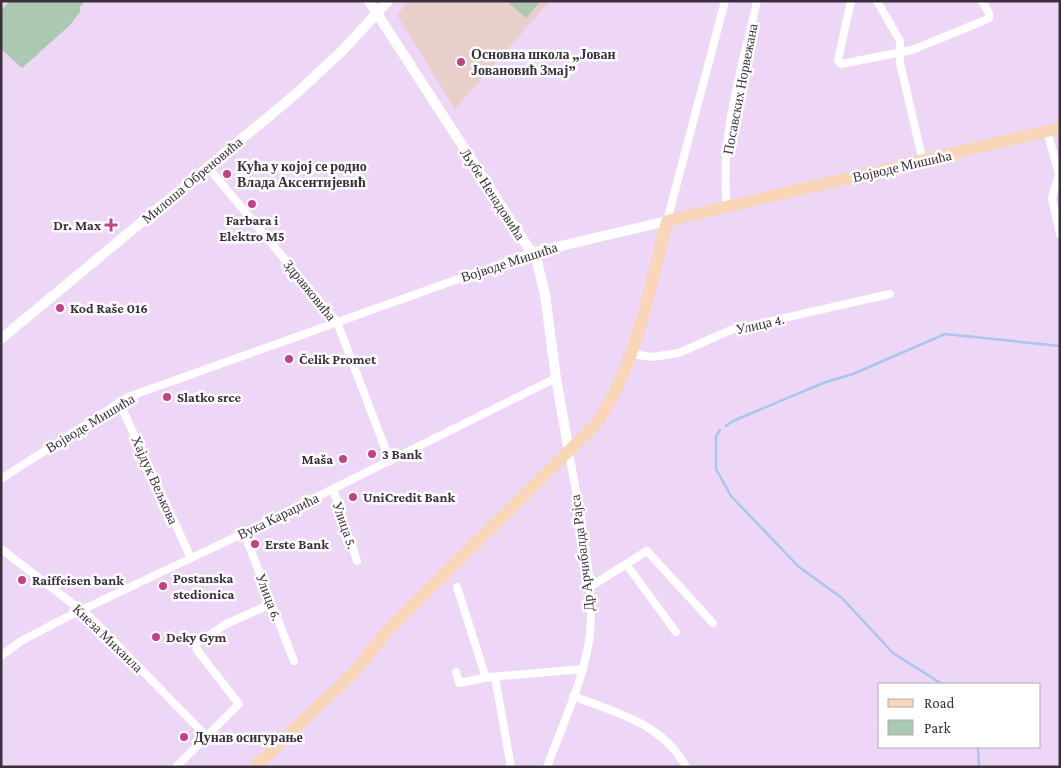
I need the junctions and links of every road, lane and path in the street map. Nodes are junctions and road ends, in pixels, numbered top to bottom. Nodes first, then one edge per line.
1 (369, 1) edge
2 (388, 1) edge
3 (725, 1) edge
4 (758, 1) edge
5 (851, 1) edge
6 (877, 1) edge
7 (982, 1) edge
8 (377, 14) junction
9 (900, 52) junction
10 (1054, 130) edge
11 (923, 161) junction
12 (207, 166) junction
13 (1059, 175) edge
14 (727, 207) junction
15 (667, 221) junction
16 (1060, 234) edge
17 (531, 253) junction
18 (890, 294) dead end
19 (337, 322) junction
20 (1, 339) edge
21 (632, 354) junction
22 (556, 378) junction
23 (119, 402) junction
24 (569, 452) junction
25 (390, 460) junction
26 (1, 479) edge
27 (333, 489) junction
28 (244, 533) junction
29 (1, 549) edge
30 (191, 558) junction
31 (357, 561) dead end
32 (626, 564) junction
33 (457, 587) dead end
34 (588, 588) junction
35 (271, 604) junction
36 (80, 610) junction
37 (713, 623) dead end
38 (676, 632) dead end
39 (1, 656) edge
40 (294, 661) dead end
41 (583, 669) junction
42 (456, 672) dead end
43 (494, 677) junction
44 (486, 678) junction
45 (573, 696) junction
46 (206, 737) junction
47 (176, 767) edge
48 (255, 767) edge
49 (511, 767) edge
50 (547, 767) edge
51 (686, 767) edge

1 - 8 street, Љубе Ненадовића
2 - 8 street, Милоша Обреновића
3 - 15 street
4 - 14 street, Посавских Норвежана
5 - 9 street
6 - 9 street
7 - 9 street
8 - 12 street, Милоша Обреновића
8 - 17 street, Љубе Ненадовића
9 - 11 street
10 - 11 main road, Војводе Мишића
10 - 13 street, Војводе Мишића
11 - 14 main road, Војводе Мишића
12 - 19 street, Здравковића
12 - 20 street, Милоша Обреновића
13 - 16 street, Војводе Мишића
14 - 15 main road, Војводе Мишића
15 - 17 street, Војводе Мишића
15 - 21 main road
17 - 19 street, Војводе Мишића
17 - 22 street, Љубе Ненадовића
18 - 21 street, Улица 4.
19 - 23 street, Војводе Мишића
19 - 25 street, Здравковића
21 - 24 main road
22 - 24 street, Љубе Ненадовића
22 - 25 street, Вука Караџића
23 - 26 street, Војводе Мишића
23 - 30 street, Хајдук Вељкова
24 - 34 street, Др Арчибалда Рајса
24 - 48 main road
25 - 27 street, Вука Караџића
27 - 28 street, Вука Караџића
27 - 31 street, Улица 5.
28 - 30 street, Вука Караџића
28 - 35 street, Улица 6.
29 - 36 street, Кнеза Михаила
30 - 36 street, Вука Караџића
32 - 34 street
32 - 37 street
32 - 38 street
33 - 44 street
34 - 41 street, Др Арчибалда Рајса
35 - 40 street, Улица 6.
35 - 46 street
36 - 39 street, Вука Караџића
36 - 46 street, Кнеза Михаила
41 - 43 street
41 - 45 street, Др Арчибалда Рајса
42 - 44 street
43 - 44 street
43 - 49 street
45 - 50 street, Др Арчибалда Рајса
45 - 51 street
46 - 47 street

